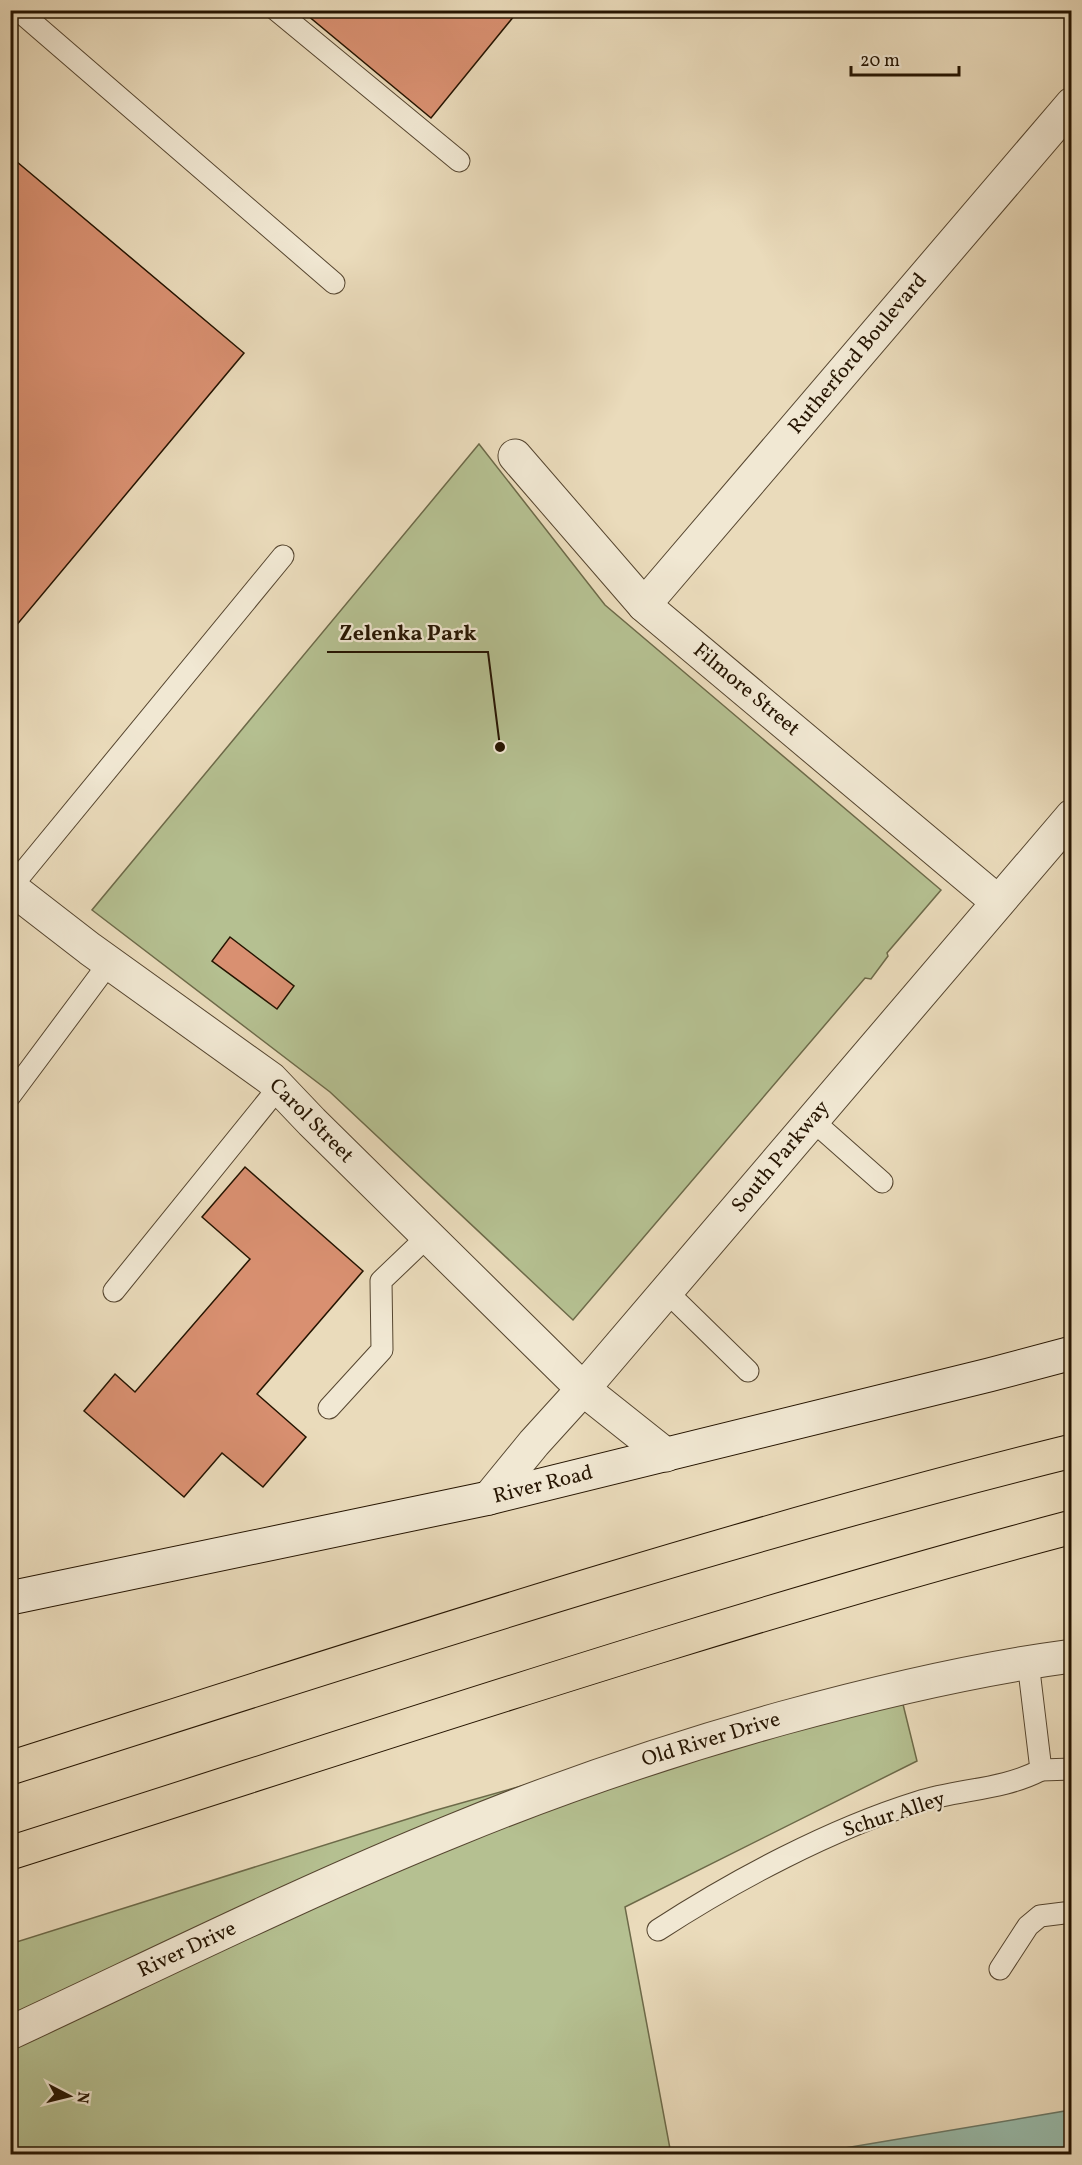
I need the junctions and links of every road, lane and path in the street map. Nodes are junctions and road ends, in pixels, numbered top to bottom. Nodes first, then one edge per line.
1 (18, 10) edge
2 (276, 10) edge
3 (1071, 104) edge
4 (459, 161) dead end
5 (334, 284) dead end
6 (515, 456) dead end
7 (283, 556) dead end
8 (644, 605) junction
9 (1071, 816) edge
10 (11, 887) edge
11 (998, 903) junction
12 (109, 963) junction
13 (279, 1087) junction
14 (10, 1096) edge
15 (812, 1120) junction
16 (882, 1182) dead end
17 (428, 1236) junction
18 (114, 1291) dead end
19 (666, 1291) junction
20 (1071, 1353) edge
21 (748, 1371) dead end
22 (583, 1389) junction
23 (329, 1408) dead end
24 (1071, 1451) edge
25 (666, 1455) junction
26 (489, 1498) junction
27 (1071, 1527) edge
28 (1071, 1552) edge
29 (848, 1588) junction
30 (10, 1598) edge
31 (1071, 1656) edge
32 (1028, 1662) junction
33 (10, 1768) edge
34 (1071, 1768) edge
35 (1041, 1770) junction
36 (10, 1853) edge
37 (364, 1868) joint
38 (1071, 1912) edge
39 (658, 1930) dead end
40 (1000, 1969) dead end
41 (10, 2032) edge

1 - 5 lane
2 - 4 lane
3 - 8 street, Rutherford Boulevard
6 - 8 street, Filmore Street
7 - 10 lane
8 - 11 street, Filmore Street
9 - 11 street, South Parkway
10 - 12 street, Carol Street
11 - 15 street, South Parkway
12 - 13 street, Carol Street
12 - 14 lane
13 - 17 street, Carol Street
13 - 18 lane
15 - 16 lane
15 - 19 street, South Parkway
17 - 22 street, Carol Street
17 - 23 lane
19 - 21 lane
19 - 22 street, South Parkway
20 - 25 street, River Road
22 - 25 street, Carol Street
22 - 26 street, South Parkway
24 - 33 highway
25 - 26 street, River Road
26 - 30 street, River Road
27 - 29 highway
28 - 29 highway
29 - 36 highway
31 - 32 street, Old River Drive
32 - 35 lane
32 - 37 street, Old River Drive
34 - 35 lane, Schur Alley
35 - 39 lane, Schur Alley
37 - 41 street, River Drive
38 - 40 lane

